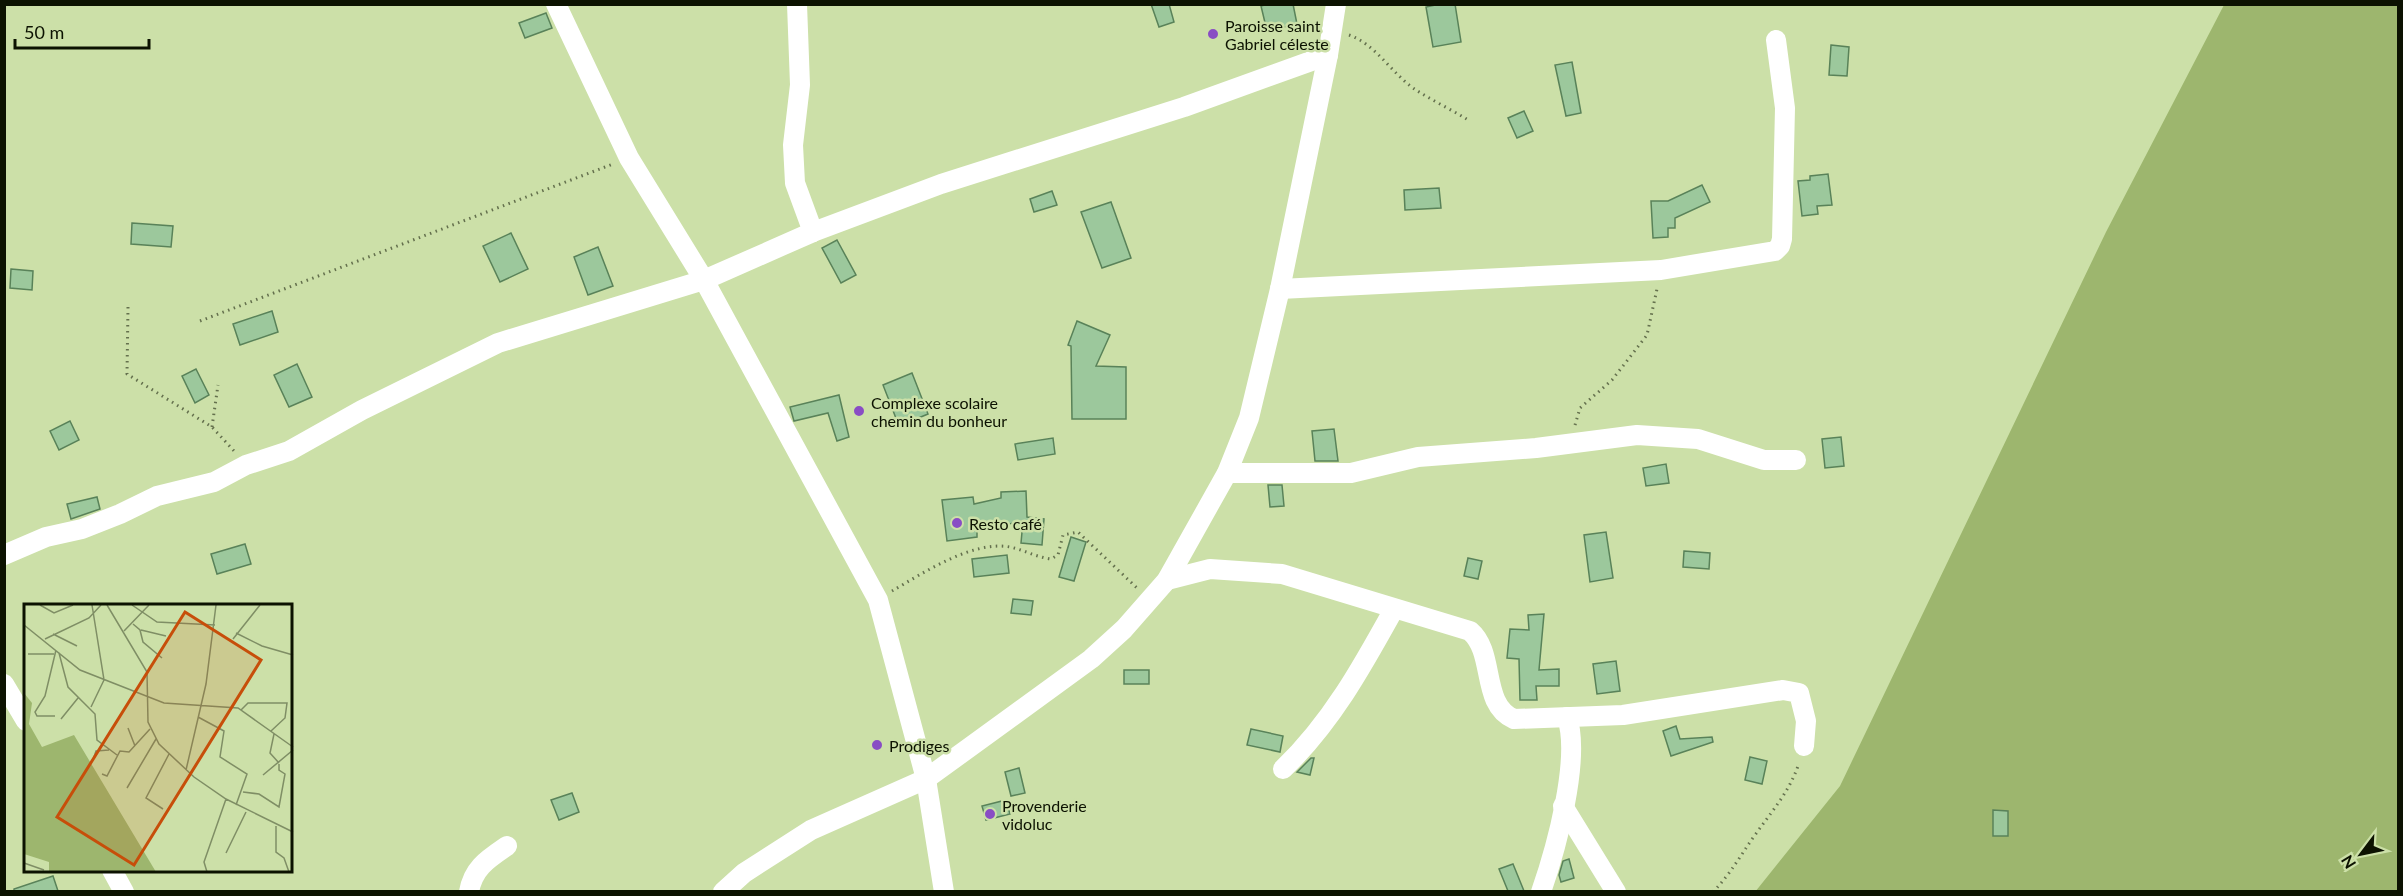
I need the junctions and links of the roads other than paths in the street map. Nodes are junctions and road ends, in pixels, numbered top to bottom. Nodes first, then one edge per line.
1 (556, 4) edge
2 (797, 4) edge
3 (1336, 4) edge
4 (1776, 40) dead end
5 (1328, 56) junction
6 (813, 232) junction
7 (704, 280) junction
8 (1280, 289) junction
9 (1796, 460) dead end
10 (1227, 473) junction
11 (4, 555) edge
12 (1167, 580) junction
13 (1394, 609) junction
14 (4, 684) edge
15 (1567, 717) junction
16 (24, 718) edge
17 (1804, 747) road end
18 (1283, 769) dead end
19 (926, 779) junction
20 (1563, 806) junction
21 (507, 846) dead end
22 (113, 872) edge
23 (124, 891) edge
24 (470, 891) edge
25 (723, 891) edge
26 (944, 891) edge
27 (1541, 891) edge
28 (1616, 891) edge

1 - 7 street
2 - 6 street
3 - 5 street
4 - 8 street
5 - 6 street
5 - 8 street
6 - 7 street
7 - 11 street
7 - 19 street
8 - 10 street
9 - 10 street
10 - 12 street
12 - 13 street
12 - 19 street
13 - 15 street
13 - 18 street
14 - 16 street
15 - 17 street
15 - 20 street
19 - 25 street
19 - 26 street
20 - 27 street
20 - 28 street
21 - 24 street
22 - 23 street

